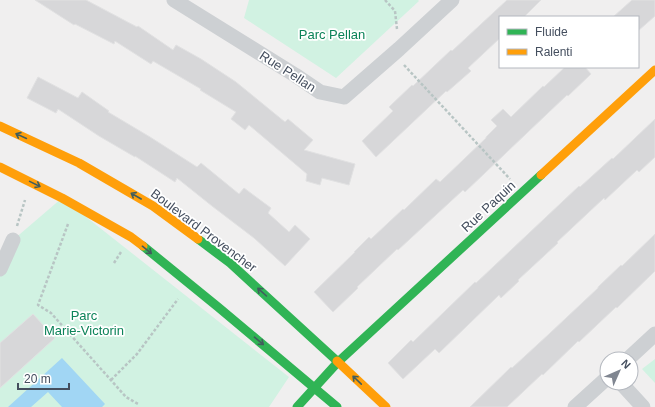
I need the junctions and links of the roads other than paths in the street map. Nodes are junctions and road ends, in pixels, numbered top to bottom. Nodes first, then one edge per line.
1 (174, 0) edge
2 (452, 0) edge
3 (655, 70) edge
4 (0, 126) edge
5 (0, 167) edge
6 (13, 240) road end
7 (0, 269) edge
8 (655, 334) edge
9 (637, 351) edge
10 (338, 362) junction
11 (599, 385) edge
12 (314, 388) junction
13 (628, 391) edge
14 (297, 407) edge
15 (337, 407) edge
16 (386, 407) edge
17 (575, 407) edge
18 (643, 407) edge

1 - 2 street, Rue Pellan
3 - 10 street, Rue Paquin
10 -> 4 street, Boulevard Provencher
5 -> 12 street
6 - 7 street
8 - 9 street
10 - 12 street, Rue Paquin
16 -> 10 street, Boulevard Provencher
11 - 17 street
12 - 14 street, Rue Paquin
12 - 15 street
13 - 18 street

